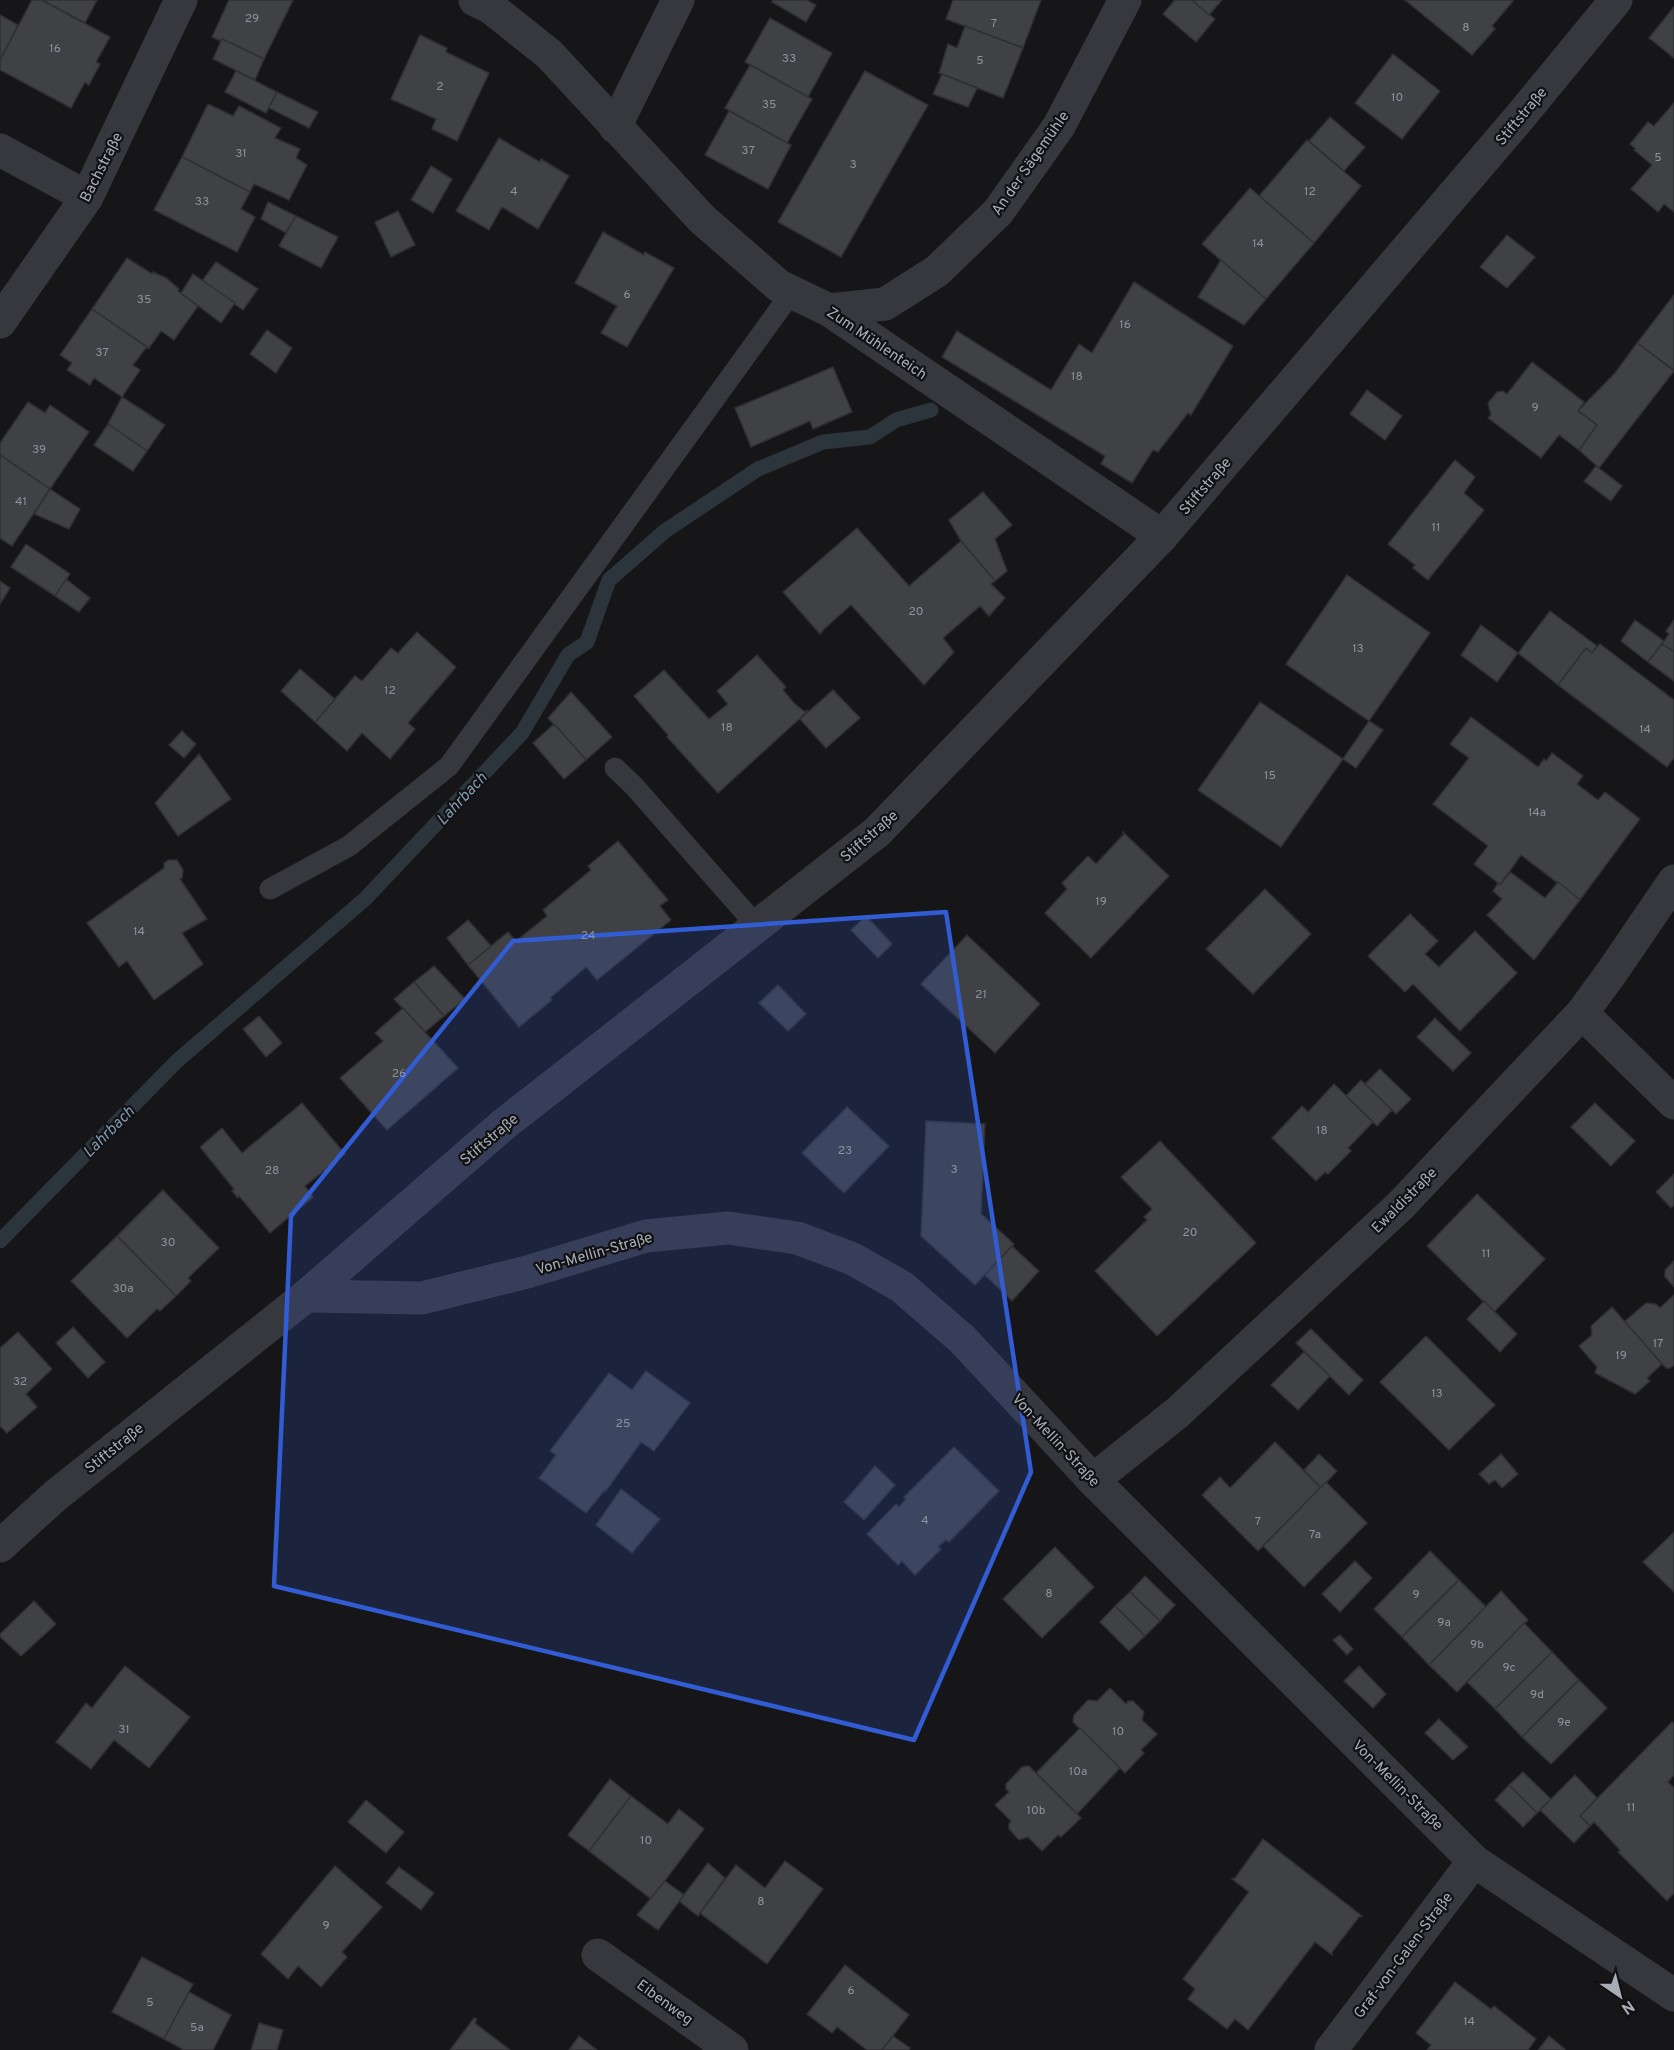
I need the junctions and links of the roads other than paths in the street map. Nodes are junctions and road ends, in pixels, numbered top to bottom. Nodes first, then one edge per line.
1 (181, 0) edge
2 (476, 0) edge
3 (678, 0) edge
4 (1125, 0) edge
5 (1616, 0) edge
6 (615, 127) junction
7 (0, 150) edge
8 (87, 197) junction
9 (792, 292) junction
10 (829, 310) junction
11 (0, 322) edge
12 (1162, 536) junction
13 (615, 768) dead end
14 (1674, 882) edge
15 (270, 889) dead end
16 (758, 927) junction
17 (1582, 1013) junction
18 (1674, 1103) edge
19 (306, 1296) junction
20 (1093, 1480) junction
21 (0, 1546) edge
22 (1474, 1861) junction
23 (598, 1954) dead end
24 (1674, 1995) edge
25 (732, 2050) edge
26 (1331, 2050) edge

1 - 8 street, Bachstraße
2 - 6 street, Zum Mühlenteich
3 - 6 street
4 - 10 street, An der Sägemühle
5 - 12 street, Stiftstraße
6 - 9 street, Zum Mühlenteich
7 - 8 street
8 - 11 street, Bachstraße
9 - 10 street, Zum Mühlenteich
9 - 15 lane
10 - 12 street, Zum Mühlenteich
12 - 16 street, Stiftstraße
13 - 16 lane
14 - 17 street, Ewaldistraße
16 - 19 street, Stiftstraße
17 - 18 street
17 - 20 street, Ewaldistraße
19 - 20 street, Von-Mellin-Straße
19 - 21 street, Stiftstraße
20 - 22 street, Von-Mellin-Straße
22 - 24 street, Von-Mellin-Straße
22 - 26 street, Graf-von-Galen-Straße
23 - 25 street, Eibenweg

